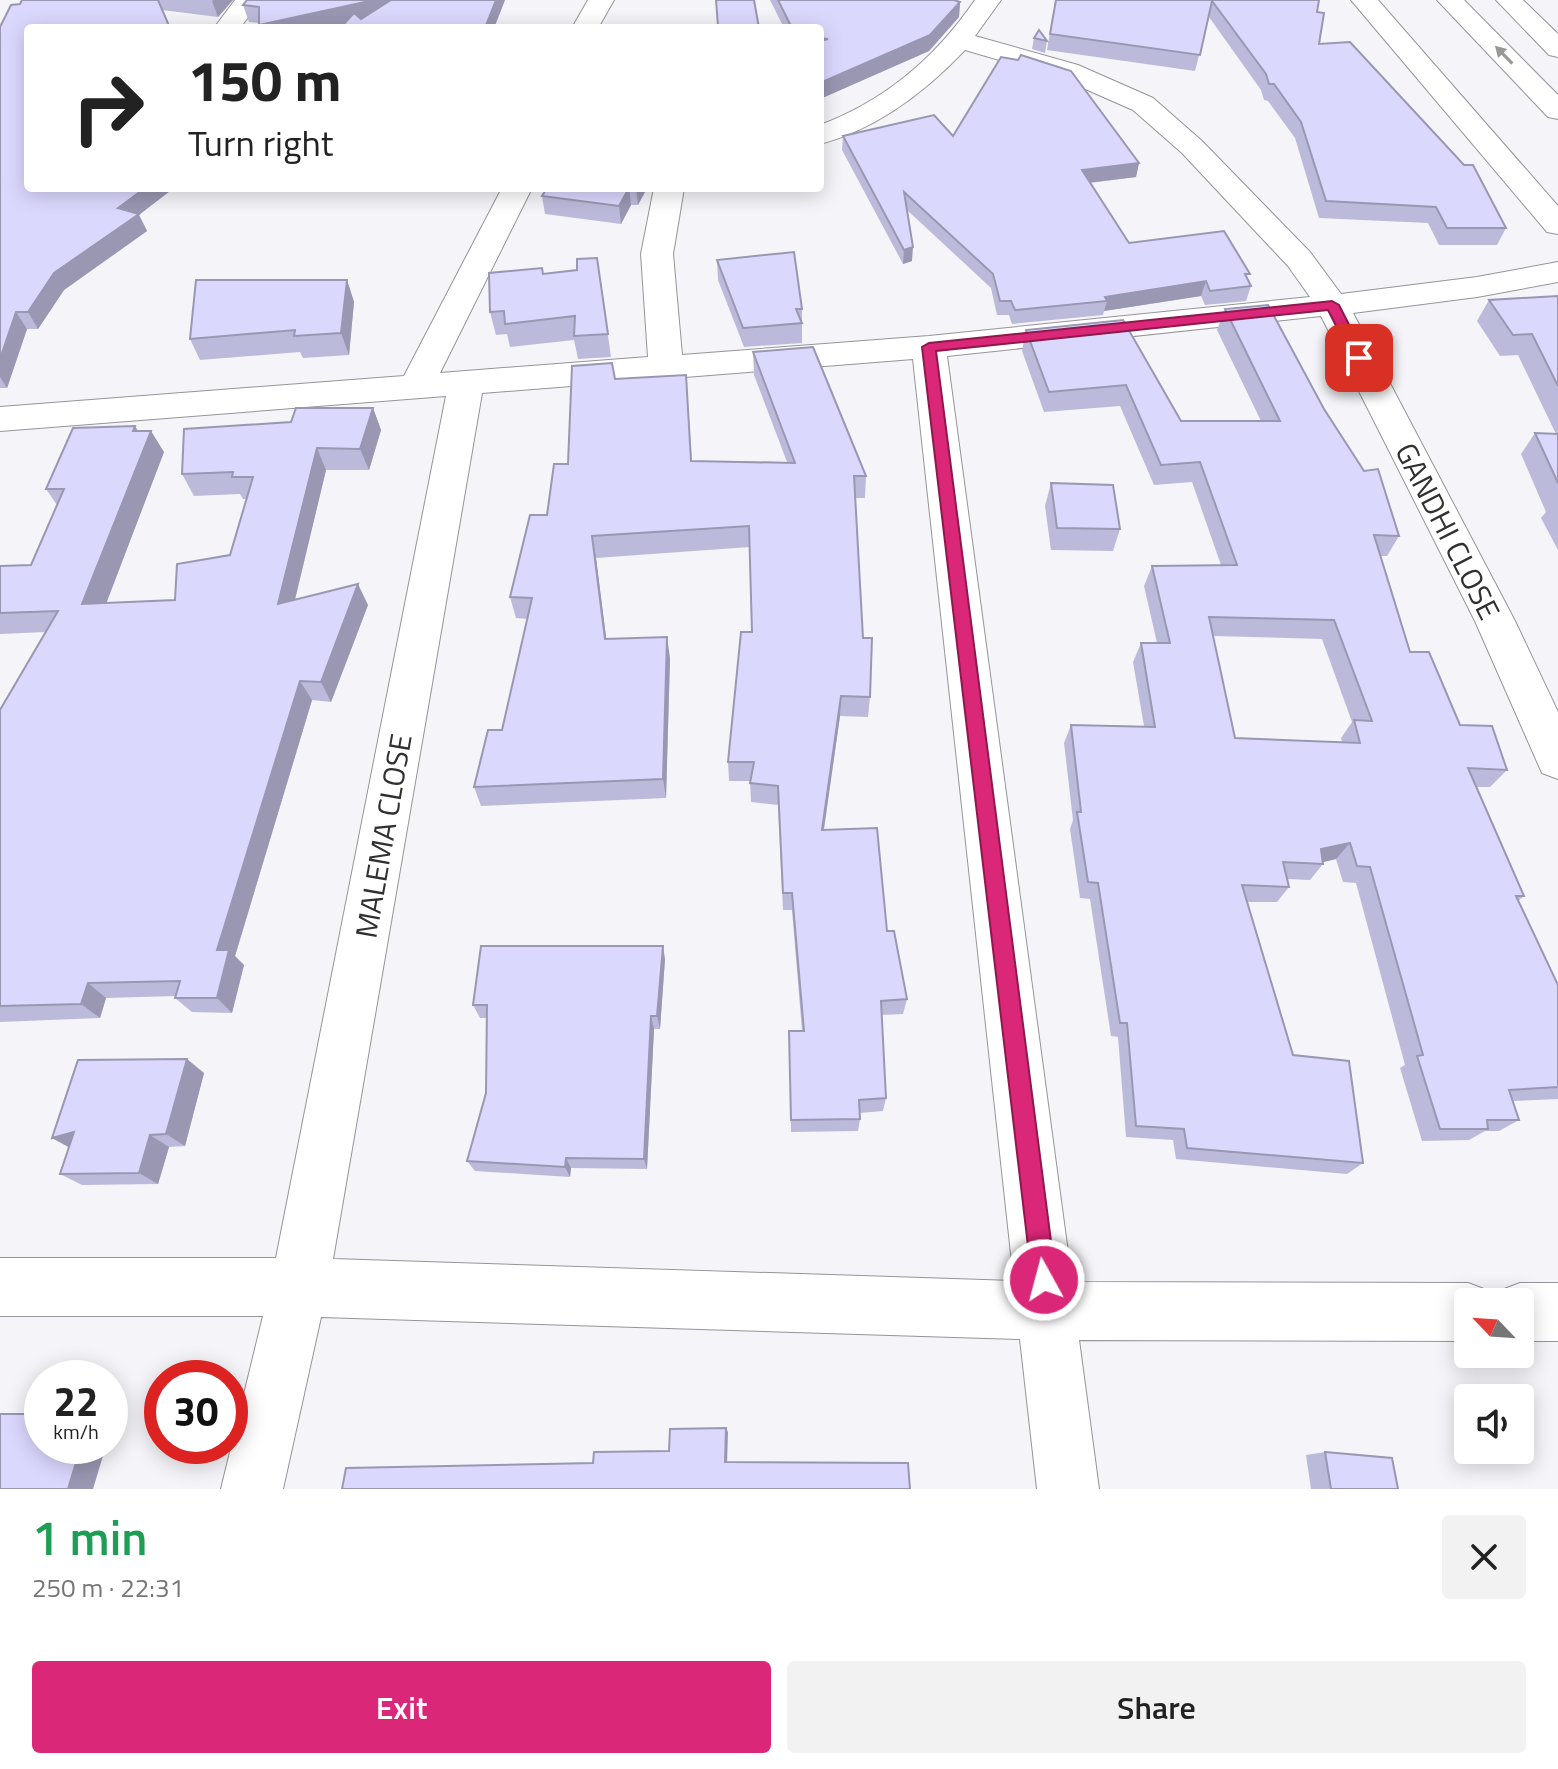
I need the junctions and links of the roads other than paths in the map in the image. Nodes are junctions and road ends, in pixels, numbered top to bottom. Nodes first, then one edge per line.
1 (248, 0) edge
2 (601, 0) edge
3 (988, 0) edge
4 (1364, 0) edge
5 (1450, 0) edge
6 (1509, 0) edge
7 (230, 24) edge
8 (587, 24) edge
9 (959, 40) junction
10 (1558, 49) edge
11 (1558, 111) edge
12 (824, 134) edge
13 (515, 192) edge
14 (668, 192) edge
15 (1558, 225) edge
16 (1558, 272) edge
17 (1332, 305) junction
18 (929, 347) junction
19 (667, 369) junction
20 (466, 385) junction
21 (415, 389) junction
22 (1, 421) edge
23 (1558, 760) edge
24 (0, 1287) edge
25 (299, 1287) junction
26 (1048, 1311) junction
27 (1454, 1312) edge
28 (1534, 1312) edge
29 (1558, 1312) edge
30 (252, 1489) edge
31 (1068, 1489) edge

1 - 7 street
2 - 8 street
3 - 9 street
4 - 15 street
11 -> 5 street
6 - 10 street
9 - 12 street
9 - 17 street, GANDHI CLOSE
13 - 21 street
14 - 19 street
16 - 17 street
17 - 18 street
17 - 23 street, GANDHI CLOSE
18 - 19 street
18 - 26 street
19 - 20 street
20 - 21 street
20 - 25 street, MALEMA CLOSE
21 - 22 street
24 - 25 street
25 - 26 street
25 - 30 street, MALEMA CLOSE
26 - 27 street
26 - 31 street
28 - 29 street

